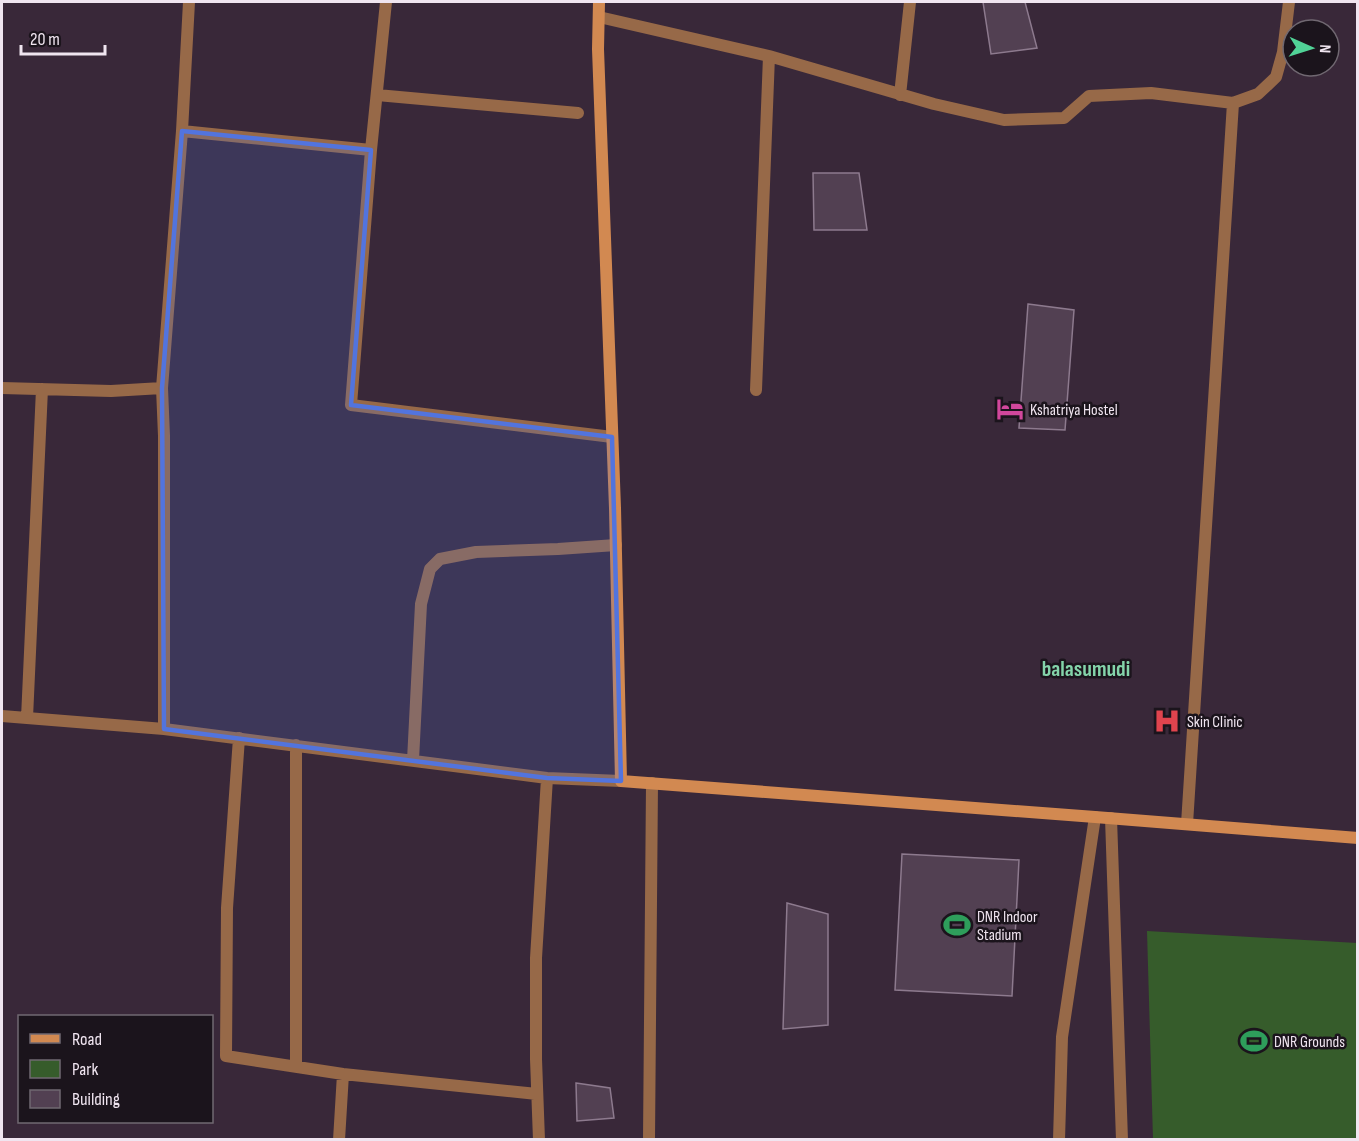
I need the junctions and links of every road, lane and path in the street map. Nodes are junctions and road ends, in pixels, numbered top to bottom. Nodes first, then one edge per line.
1 (189, 2) edge
2 (386, 2) edge
3 (600, 2) edge
4 (910, 2) edge
5 (1288, 2) edge
6 (599, 17) junction
7 (768, 56) junction
8 (377, 94) junction
9 (900, 94) junction
10 (1233, 104) junction
11 (579, 113) dead end
12 (182, 131) junction
13 (371, 150) junction
14 (2, 388) edge
15 (162, 388) junction
16 (42, 389) junction
17 (756, 390) dead end
18 (612, 437) junction
19 (616, 545) junction
20 (2, 716) edge
21 (27, 718) junction
22 (164, 729) junction
23 (239, 738) junction
24 (296, 745) junction
25 (413, 760) junction
26 (547, 778) junction
27 (621, 781) junction
28 (652, 783) junction
29 (1095, 817) junction
30 (1112, 818) junction
31 (1187, 824) junction
32 (1358, 838) edge
33 (296, 1066) junction
34 (343, 1074) junction
35 (537, 1094) junction
36 (339, 1140) edge
37 (539, 1140) edge
38 (649, 1140) edge
39 (1059, 1140) edge
40 (1122, 1140) edge

1 - 12 street
2 - 8 street
3 - 6 street
4 - 9 street
5 - 10 street
6 - 7 street
6 - 18 street
7 - 9 street
7 - 17 street
8 - 11 street
8 - 13 street
9 - 10 street
10 - 31 street
12 - 13 street
12 - 15 street
13 - 18 street
14 - 16 street
15 - 16 street
15 - 22 street
16 - 21 street
18 - 19 street
19 - 25 street
19 - 27 street
20 - 21 street
21 - 22 street
22 - 23 street
23 - 24 street
23 - 33 street
24 - 25 street
24 - 33 street
25 - 26 street
26 - 27 street
26 - 35 street
27 - 28 street
28 - 29 street
28 - 38 street
29 - 30 street
29 - 39 street
30 - 31 street
30 - 40 street
31 - 32 street
33 - 34 street
34 - 35 street
34 - 36 street
35 - 37 street

